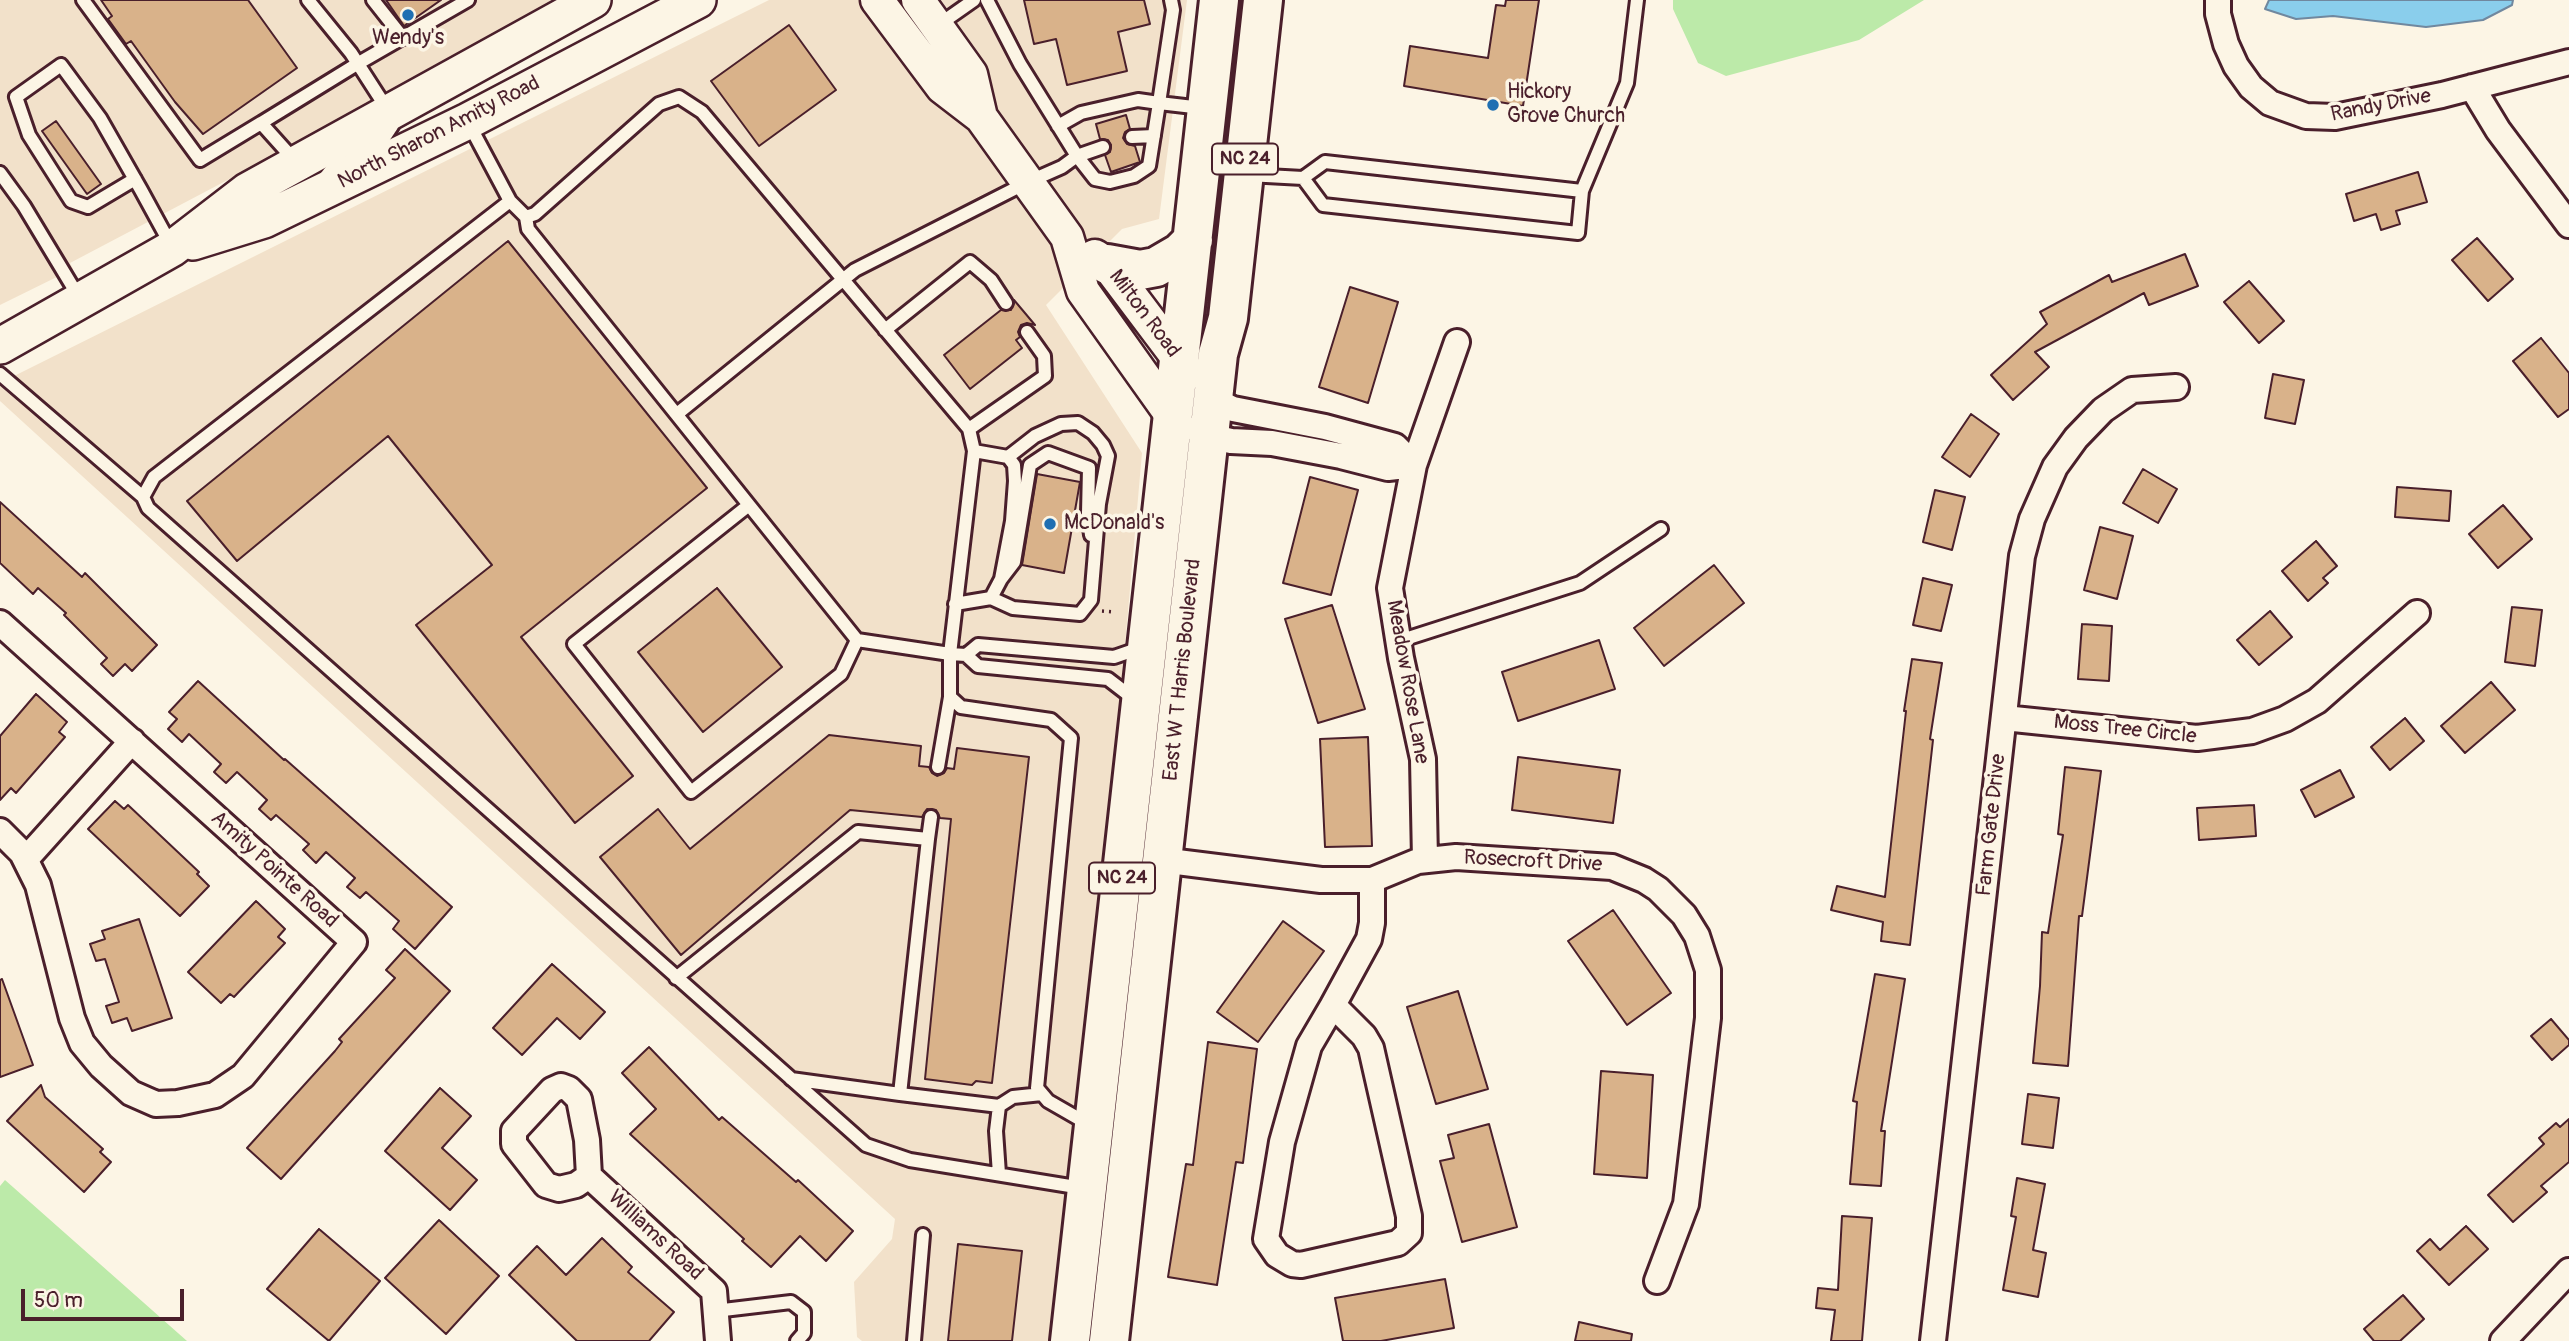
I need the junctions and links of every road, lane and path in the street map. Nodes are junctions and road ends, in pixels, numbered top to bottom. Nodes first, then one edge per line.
1 (82, 0) edge
2 (308, 0) edge
3 (373, 0) edge
4 (468, 0) edge
5 (698, 0) edge
6 (877, 0) edge
7 (918, 0) edge
8 (974, 0) edge
9 (987, 0) edge
10 (1171, 0) edge
11 (1219, 0) edge
12 (1263, 0) edge
13 (1637, 0) edge
14 (2218, 0) edge
15 (576, 4) edge
16 (937, 26) junction
17 (402, 38) junction
18 (2569, 62) edge
19 (357, 64) junction
20 (2472, 87) junction
21 (1159, 103) junction
22 (1206, 108) junction
23 (389, 112) junction
24 (981, 117) junction
25 (468, 121) junction
26 (261, 123) junction
27 (1058, 126) junction
28 (1154, 136) junction
29 (1132, 137) dead end
30 (1102, 147) dead end
31 (1077, 156) junction
32 (297, 163) junction
33 (0, 173) edge
34 (1243, 174) junction
35 (1303, 178) junction
36 (135, 179) junction
37 (1028, 182) junction
38 (1583, 191) junction
39 (309, 199) junction
40 (510, 201) junction
41 (526, 217) junction
42 (2569, 225) edge
43 (1068, 237) junction
44 (1193, 240) junction
45 (173, 248) junction
46 (1107, 264) junction
47 (842, 278) junction
48 (80, 299) junction
49 (1006, 303) dead end
50 (885, 330) junction
51 (1027, 332) dead end
52 (1457, 342) dead end
53 (0, 346) edge
54 (1178, 361) junction
55 (0, 374) edge
56 (2176, 387) dead end
57 (677, 414) junction
58 (1172, 416) junction
59 (1211, 418) junction
60 (969, 429) junction
61 (974, 451) junction
62 (1008, 457) junction
63 (1414, 465) junction
64 (143, 497) junction
65 (749, 505) junction
66 (1661, 529) dead end
67 (1094, 553) junction
68 (1001, 579) junction
69 (991, 598) junction
70 (956, 604) junction
71 (2417, 614) dead end
72 (0, 623) edge
73 (858, 640) junction
74 (1399, 641) junction
75 (1147, 646) junction
76 (950, 654) junction
77 (966, 655) junction
78 (950, 696) junction
79 (1140, 703) junction
80 (2004, 718) junction
81 (132, 741) junction
82 (938, 767) dead end
83 (931, 817) dead end
84 (0, 831) edge
85 (928, 839) junction
86 (26, 859) junction
87 (1161, 860) junction
88 (1425, 860) junction
89 (1372, 880) junction
90 (676, 978) junction
91 (1333, 1006) junction
92 (790, 1079) junction
93 (900, 1094) junction
94 (1042, 1094) junction
95 (999, 1106) junction
96 (1111, 1142) junction
97 (999, 1174) junction
98 (589, 1176) dead end
99 (1086, 1189) junction
100 (923, 1235) dead end
101 (2569, 1271) edge
102 (1657, 1281) dead end
103 (715, 1311) junction
104 (718, 1341) edge
105 (797, 1341) edge
106 (914, 1341) edge
107 (1070, 1341) edge
108 (1109, 1341) edge
109 (1933, 1341) edge
110 (2502, 1341) edge

1 - 26 lane
2 - 19 lane
3 - 17 lane
4 - 17 lane
5 - 25 main road, North Sharon Amity Road
6 - 24 street, Milton Road
7 - 16 street, Milton Road
8 - 16 lane
9 - 27 lane
10 - 21 lane
11 - 22 main road, East W T Harris Boulevard / NC 24
12 - 34 main road, East W T Harris Boulevard / NC 24
13 - 38 lane
14 - 20 street, Randy Drive
15 - 23 main road, North Sharon Amity Road
16 - 24 street, Milton Road
17 - 19 lane
18 - 20 street, Randy Drive
19 - 23 lane
19 - 26 lane
20 - 42 street
21 - 22 lane
21 - 27 lane
21 - 28 lane
22 - 44 main road, East W T Harris Boulevard / NC 24
23 - 32 main road, North Sharon Amity Road
23 - 39 lane
24 - 37 street, Milton Road
25 - 39 main road, North Sharon Amity Road
25 - 40 lane
26 - 32 lane
27 - 31 lane
28 - 29 lane
28 - 31 lane
30 - 31 lane
31 - 37 lane
32 - 45 main road, North Sharon Amity Road
33 - 48 lane
34 - 35 lane
34 - 59 main road, East W T Harris Boulevard / NC 24
35 - 38 lane
35 - 38 lane
36 - 36 lane
36 - 45 lane
37 - 43 street, Milton Road
37 - 47 lane
39 - 45 main road, North Sharon Amity Road
40 - 41 lane
40 - 64 lane
41 - 47 lane
41 - 57 lane
43 - 46 street, Milton Road
43 - 58 street, Milton Road
44 - 46 main road
44 - 54 main road, East W T Harris Boulevard / NC 24
45 - 48 main road, North Sharon Amity Road
46 - 54 street, Milton Road
47 - 50 lane
47 - 57 lane
48 - 53 main road, North Sharon Amity Road
49 - 50 lane
50 - 60 lane
51 - 60 lane
52 - 63 street, Meadow Rose Lane
54 - 58 main road, East W T Harris Boulevard / NC 24
54 - 59 street, Milton Road
55 - 64 lane
56 - 80 street, Farm Gate Drive
57 - 65 lane
58 - 59 street
58 - 75 main road, East W T Harris Boulevard / NC 24
59 - 63 street
59 - 63 street
59 - 87 main road, East W T Harris Boulevard / NC 24
60 - 61 lane
61 - 62 lane
61 - 70 lane
62 - 67 lane
62 - 68 lane
63 - 74 street, Meadow Rose Lane
64 - 90 lane
65 - 73 lane
65 - 73 lane
66 - 74 lane
67 - 68 lane
67 - 69 lane
68 - 69 lane
69 - 70 lane
70 - 76 lane
71 - 80 street, Moss Tree Circle
72 - 81 street, Amity Pointe Road
73 - 76 lane
74 - 88 street, Meadow Rose Lane
75 - 77 lane
75 - 79 main road, East W T Harris Boulevard / NC 24
76 - 77 lane
76 - 78 lane
77 - 79 lane
78 - 82 lane
78 - 94 lane
79 - 96 main road, East W T Harris Boulevard / NC 24
80 - 109 street, Farm Gate Drive
81 - 86 street
81 - 86 street, Amity Pointe Road
83 - 85 lane
84 - 86 street, Amity Pointe Road
85 - 90 lane
85 - 93 lane
87 - 89 street, Rosecroft Drive
87 - 96 main road, East W T Harris Boulevard / NC 24
88 - 89 street, Rosecroft Drive
88 - 102 street, Rosecroft Drive
89 - 91 street
90 - 92 lane
91 - 91 street
92 - 93 lane
92 - 97 lane
93 - 95 lane
94 - 95 lane
94 - 96 lane
95 - 97 lane
96 - 99 main road, East W T Harris Boulevard / NC 24
96 - 108 main road, East W T Harris Boulevard / NC 24
97 - 99 lane
98 - 103 street, Williams Road
99 - 107 main road, East W T Harris Boulevard / NC 24
100 - 106 lane
101 - 110 street
103 - 104 street, Williams Road
103 - 105 lane

